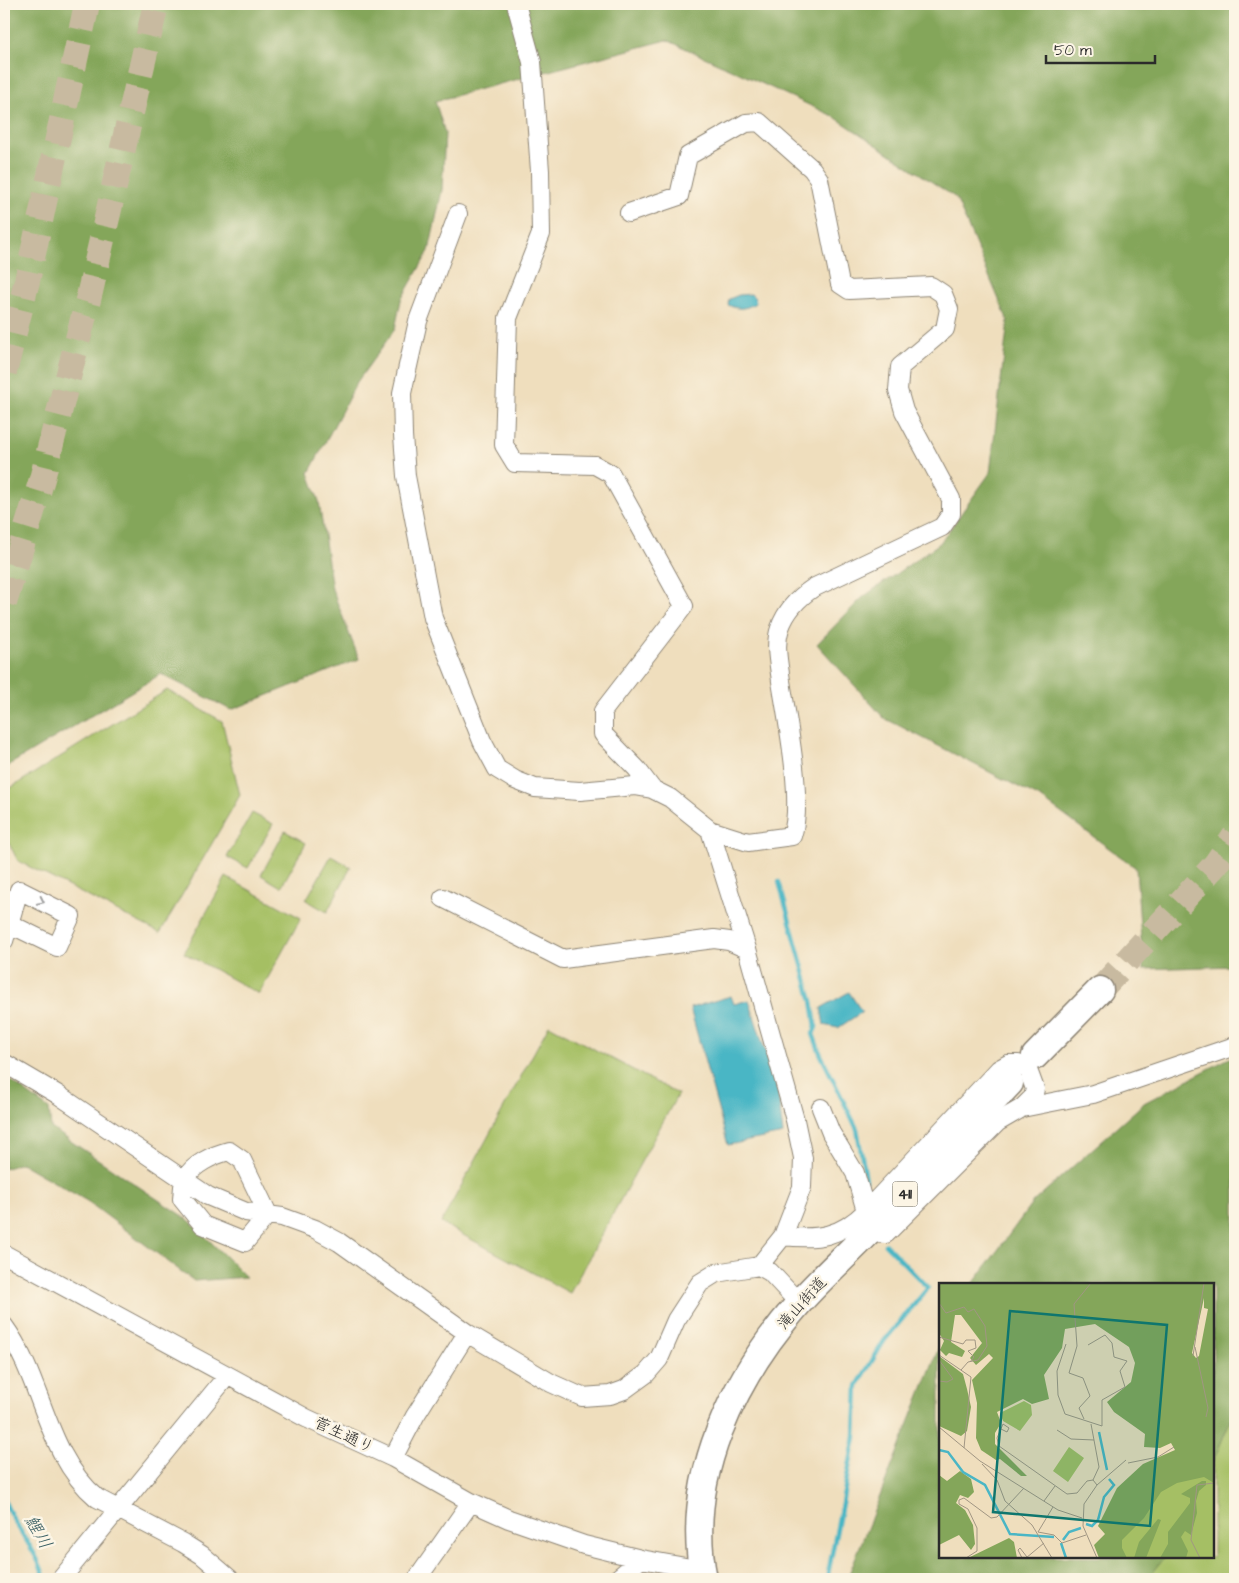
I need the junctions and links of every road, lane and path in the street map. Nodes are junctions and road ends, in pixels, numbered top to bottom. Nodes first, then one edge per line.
1 (516, 4) edge
2 (629, 213) dead end
3 (458, 214) dead end
4 (652, 789) junction
5 (710, 830) junction
6 (443, 898) dead end
7 (746, 949) junction
8 (1100, 990) tunnel mouth
9 (1235, 1046) edge
10 (1034, 1056) dead end
11 (4, 1063) edge
12 (1010, 1083) dead end
13 (821, 1108) dead end
14 (1022, 1108) junction
15 (184, 1179) junction
16 (268, 1214) junction
17 (867, 1222) junction
18 (783, 1236) junction
19 (4, 1254) edge
20 (759, 1266) junction
21 (799, 1303) junction
22 (4, 1326) edge
23 (467, 1333) junction
24 (227, 1376) junction
25 (393, 1458) junction
26 (471, 1502) junction
27 (119, 1510) junction
28 (641, 1559) junction
29 (703, 1575) edge
30 (62, 1577) edge
31 (230, 1579) edge
32 (417, 1579) edge
33 (617, 1579) edge

1 - 4 street
2 - 5 street
3 - 4 street
4 - 5 street
5 - 7 street
6 - 7 street
7 - 18 street
8 - 10 highway
9 - 14 street
11 - 15 street
12 - 17 highway, 滝山街道 / 411
13 - 17 street
14 - 17 street
14 - 17 street
15 - 16 street
15 - 16 street
15 - 16 street
16 - 23 street
17 - 18 street
17 - 21 highway, 滝山街道 / 411
18 - 20 street
19 - 24 street, 菅生通り
20 - 21 street
20 - 23 street
21 - 29 highway, 滝山街道 / 411
22 - 27 street
23 - 25 street
24 - 25 street, 菅生通り
24 - 27 street
25 - 26 street, 菅生通り
26 - 28 street, 菅生通り
26 - 32 street
27 - 30 street
27 - 31 street
28 - 29 street, 菅生通り
28 - 33 street

